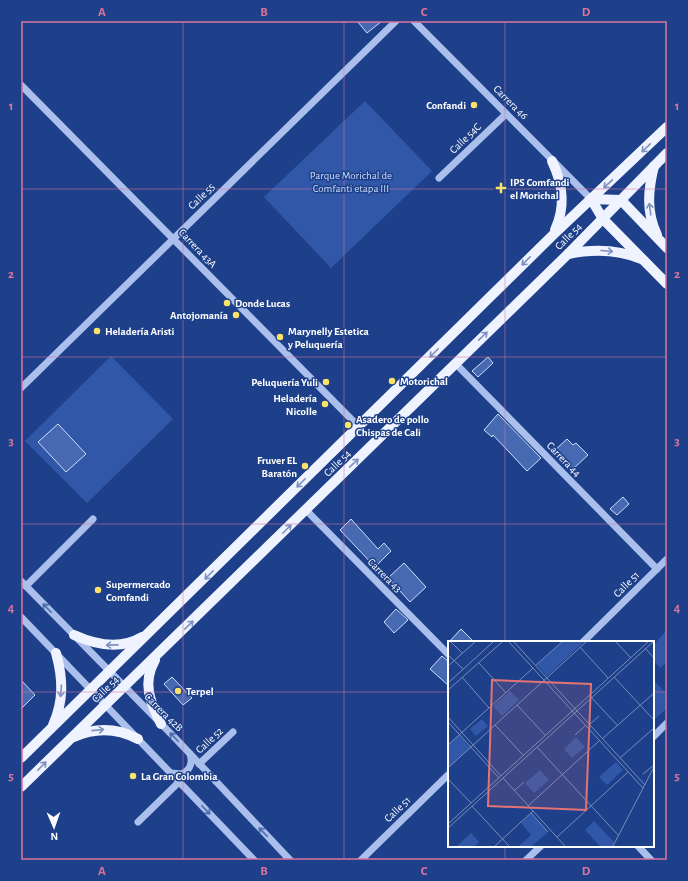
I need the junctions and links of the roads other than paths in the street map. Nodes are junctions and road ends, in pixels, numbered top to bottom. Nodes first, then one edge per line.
1 (396, 21) edge
2 (414, 21) edge
3 (21, 85) edge
4 (506, 114) junction
5 (667, 127) edge
6 (667, 153) edge
7 (552, 161) junction
8 (654, 166) junction
9 (439, 178) dead end
10 (591, 200) junction
11 (621, 200) junction
12 (603, 219) junction
13 (554, 234) junction
14 (174, 238) junction
15 (665, 246) edge
16 (568, 254) junction
17 (645, 261) junction
18 (667, 284) edge
19 (455, 364) junction
20 (21, 388) edge
21 (359, 427) junction
22 (306, 510) junction
23 (93, 519) dead end
24 (667, 559) edge
25 (657, 570) junction
26 (24, 584) edge
27 (21, 617) edge
28 (159, 624) junction
29 (74, 635) junction
30 (584, 641) edge
31 (161, 652) junction
32 (56, 653) junction
33 (448, 654) edge
34 (109, 672) junction
35 (124, 687) junction
36 (90, 690) junction
37 (105, 705) junction
38 (667, 723) edge
39 (161, 724) junction
40 (52, 728) junction
41 (233, 732) dead end
42 (654, 735) edge
43 (138, 739) junction
44 (63, 745) junction
45 (189, 753) junction
46 (21, 758) edge
47 (199, 764) junction
48 (166, 769) junction
49 (448, 775) edge
50 (179, 782) junction
51 (21, 787) edge
52 (138, 822) dead end
53 (540, 847) edge
54 (639, 847) edge
55 (254, 860) edge
56 (290, 860) edge
57 (361, 860) edge
58 (526, 860) edge
59 (651, 860) edge

1 - 14 street, Calle 55
2 - 4 street, Carrera 46
3 - 14 street, Carrera 43A
4 - 7 street, Carrera 46
4 - 9 street, Calle 54C
5 -> 10 main road, Calle 54
6 - 8 main road, Calle 54
7 - 10 street, Carrera 46
7 - 13 main road
8 - 11 main road, Calle 54
15 -> 8 main road
10 - 11 main road
10 - 12 main road, Carrera 46
10 - 13 main road, Calle 54
11 - 12 main road, Calle 54
11 - 15 main road
12 - 16 main road, Calle 54
12 - 17 main road, Carrera 46
13 -> 21 main road, Calle 54
14 - 20 street, Calle 55
14 - 21 street, Carrera 43A
16 -> 17 main road
19 -> 16 main road, Calle 54
17 - 18 main road, Carrera 46
22 -> 19 main road, Calle 54
19 - 25 street, Carrera 44
21 -> 28 main road, Calle 54
31 -> 22 main road, Calle 54
22 - 33 street, Carrera 43
23 - 26 street
24 - 25 street, Calle 51
25 - 30 street, Calle 51
29 -> 26 street, Carrera 42B
27 - 32 street
28 -> 29 main road
28 - 34 main road, Calle 54
29 - 34 street, Carrera 42B
31 - 35 main road, Calle 54
31 - 39 main road
32 - 36 street
32 -> 40 main road
34 - 35 street, Carrera 42B
34 - 36 main road, Calle 54
35 - 37 main road, Calle 54
35 - 39 street, Carrera 42B
36 - 37 street
36 - 40 main road, Calle 54
37 - 43 street
37 - 44 main road, Calle 54
38 - 42 street
45 -> 39 street, Carrera 42B
40 - 46 main road, Calle 54
41 - 47 street, Calle 52
44 -> 43 main road
43 - 48 street
51 -> 44 main road, Calle 54
45 - 47 street, Carrera 42B
45 - 48 street
56 -> 47 street, Carrera 42B
48 - 50 street
49 - 57 street, Calle 51
50 - 52 street
50 -> 55 street
53 - 58 street
54 - 59 street

